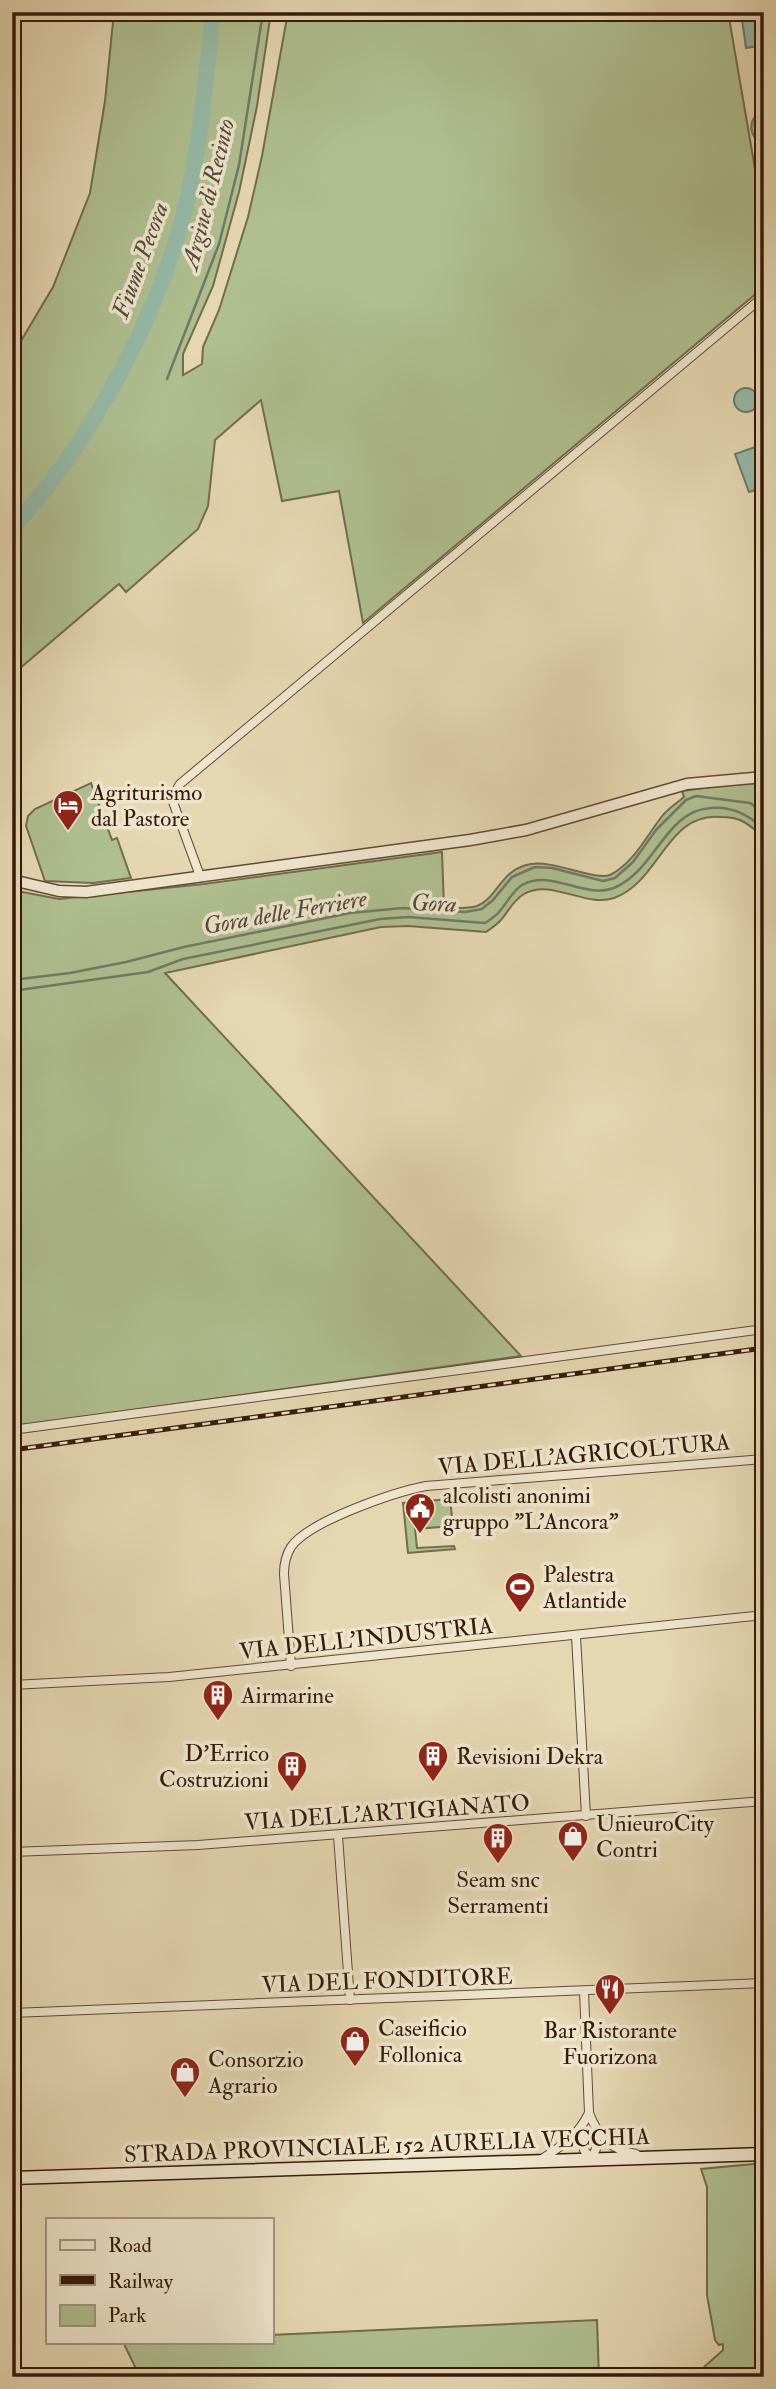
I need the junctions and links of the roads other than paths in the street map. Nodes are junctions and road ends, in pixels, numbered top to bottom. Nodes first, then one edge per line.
1 (764, 296) edge
2 (764, 777) edge
3 (200, 876) junction
4 (12, 880) edge
5 (764, 1329) edge
6 (12, 1430) edge
7 (764, 1459) edge
8 (764, 1615) edge
9 (576, 1636) junction
10 (291, 1666) junction
11 (12, 1685) edge
12 (764, 1801) edge
13 (586, 1816) junction
14 (338, 1836) junction
15 (12, 1852) edge
16 (764, 1983) edge
17 (584, 1991) junction
18 (350, 2000) junction
19 (12, 2013) edge
20 (589, 2113) junction
21 (582, 2127) junction
22 (596, 2130) junction
23 (764, 2154) edge
24 (653, 2158) junction
25 (590, 2159) junction
26 (540, 2161) junction
27 (12, 2178) edge

1 - 3 street
2 - 3 street
3 - 4 street
5 - 6 street
7 - 10 street, VIA DELL'AGRICOLTURA
8 - 9 street, VIA DELL'INDUSTRIA
9 - 10 street, VIA DELL'INDUSTRIA
9 - 13 street
10 - 11 street, VIA DELL'INDUSTRIA
12 - 13 street, VIA DELL'ARTIGIANATO
13 - 14 street, VIA DELL'ARTIGIANATO
14 - 15 street, VIA DELL'ARTIGIANATO
14 - 18 street
16 - 17 street, VIA DEL FONDITORE
17 - 18 street, VIA DEL FONDITORE
17 - 20 street
18 - 19 street, VIA DEL FONDITORE
20 - 21 street
20 - 22 street
21 - 25 street
21 - 26 street
22 - 24 street
22 - 25 street
23 - 24 main road, STRADA PROVINCIALE 152 AURELIA VECCHIA
24 - 25 main road, STRADA PROVINCIALE 152 AURELIA VECCHIA
25 - 26 main road, STRADA PROVINCIALE 152 AURELIA VECCHIA
26 - 27 main road, STRADA PROVINCIALE 152 AURELIA VECCHIA

